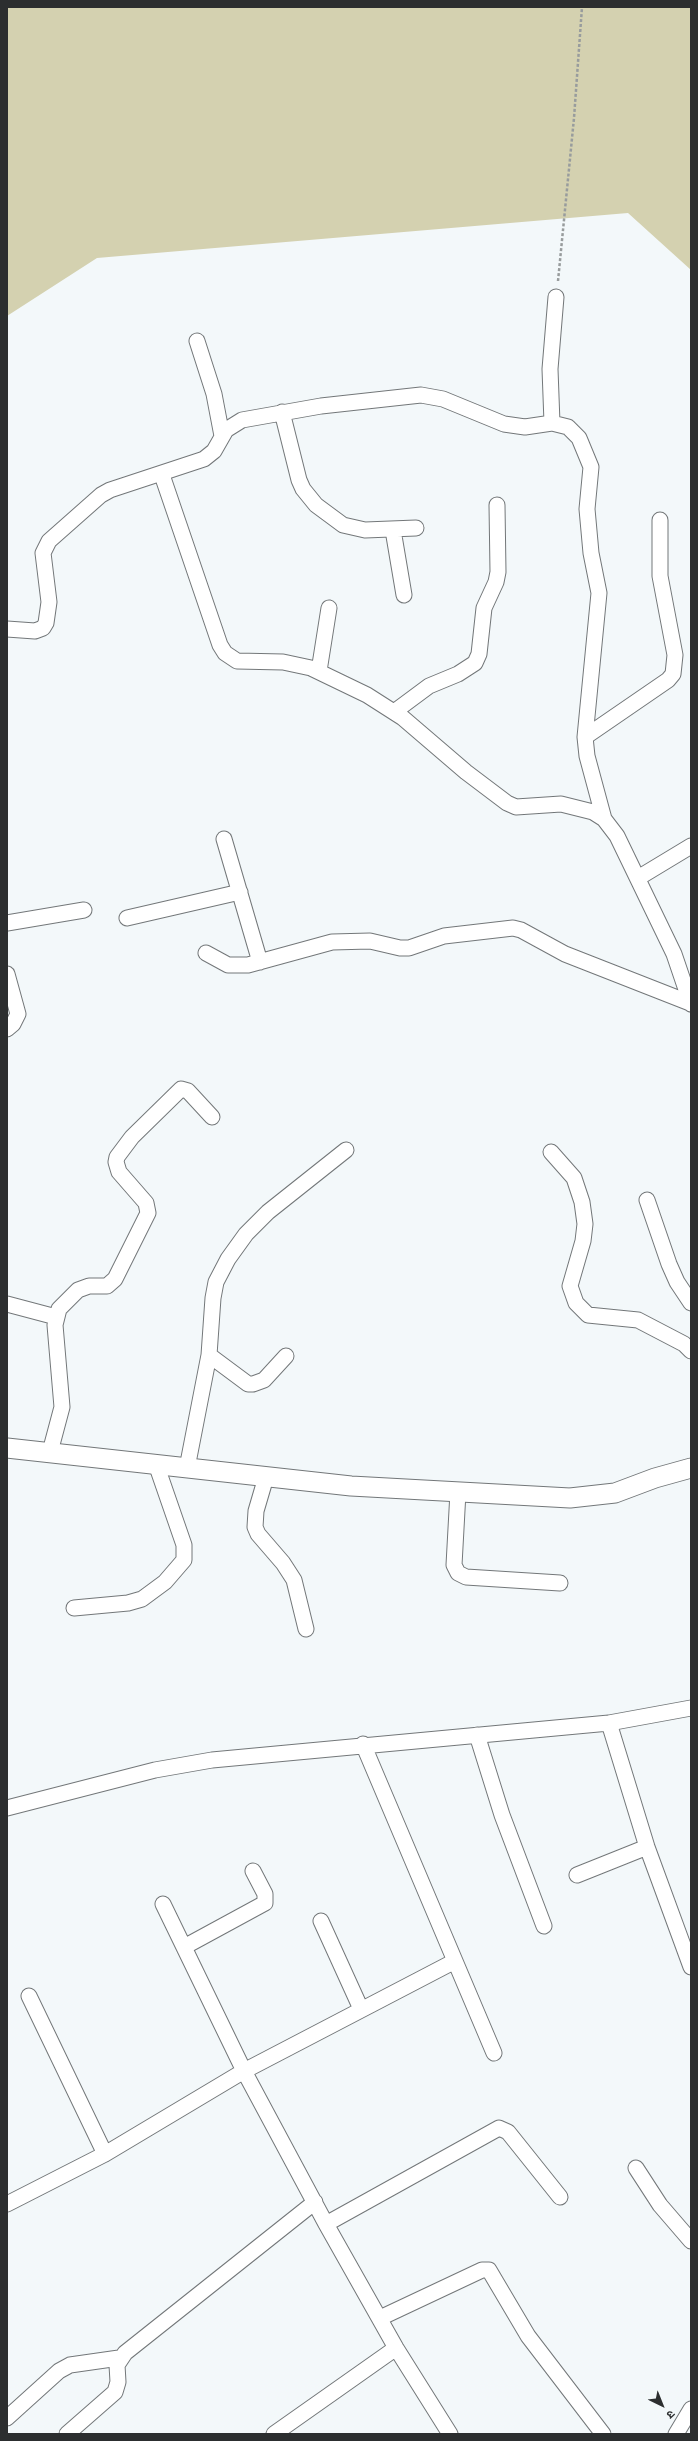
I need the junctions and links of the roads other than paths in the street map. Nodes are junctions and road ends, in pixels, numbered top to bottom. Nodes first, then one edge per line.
1 (556, 297) road end
2 (197, 341) dead end
3 (282, 412) junction
4 (552, 423) junction
5 (222, 436) junction
6 (162, 475) junction
7 (497, 505) dead end
8 (660, 520) dead end
9 (416, 528) dead end
10 (393, 530) junction
11 (404, 595) dead end
12 (329, 608) dead end
13 (7, 629) edge
14 (319, 671) junction
15 (394, 712) junction
16 (585, 737) junction
17 (604, 819) junction
18 (224, 839) dead end
19 (691, 846) edge
20 (638, 878) junction
21 (240, 892) junction
22 (84, 910) dead end
23 (127, 918) dead end
24 (7, 923) edge
25 (206, 952) dead end
26 (260, 962) junction
27 (7, 974) edge
28 (691, 1004) edge
29 (7, 1029) edge
30 (212, 1117) dead end
31 (346, 1150) dead end
32 (551, 1152) dead end
33 (647, 1200) dead end
34 (691, 1303) edge
35 (7, 1304) edge
36 (56, 1317) junction
37 (691, 1350) edge
38 (209, 1355) junction
39 (286, 1356) dead end
40 (7, 1448) edge
41 (50, 1452) junction
42 (156, 1464) junction
43 (187, 1468) junction
44 (691, 1468) edge
45 (266, 1477) junction
46 (458, 1492) junction
47 (560, 1584) dead end
48 (74, 1608) dead end
49 (306, 1629) dead end
50 (691, 1708) edge
51 (609, 1723) junction
52 (477, 1735) junction
53 (363, 1744) junction
54 (7, 1808) edge
55 (647, 1847) junction
56 (254, 1871) dead end
57 (577, 1874) dead end
58 (164, 1904) dead end
59 (321, 1921) dead end
60 (544, 1926) dead end
61 (184, 1947) junction
62 (455, 1961) junction
63 (691, 1967) edge
64 (29, 1996) dead end
65 (361, 2009) junction
66 (494, 2053) dead end
67 (244, 2071) junction
68 (105, 2154) junction
69 (636, 2168) dead end
70 (560, 2197) dead end
71 (315, 2202) junction
72 (7, 2204) edge
73 (326, 2224) junction
74 (691, 2241) edge
75 (380, 2318) junction
76 (396, 2348) junction
77 (120, 2358) junction
78 (691, 2409) edge
79 (7, 2418) edge
80 (67, 2434) edge
81 (274, 2434) edge
82 (450, 2434) edge
83 (603, 2434) edge
84 (676, 2434) edge

1 - 4 street
2 - 5 street
3 - 4 street
3 - 5 street
3 - 10 street
4 - 16 street
5 - 6 street
6 - 13 street
6 - 14 street
7 - 15 street
8 - 16 street
9 - 10 street
10 - 11 street
12 - 14 street
14 - 15 street
15 - 17 street
16 - 17 street
17 - 20 street
18 - 21 street
19 - 20 street
20 - 28 street
21 - 23 street
21 - 26 street
22 - 24 street
25 - 26 street
26 - 28 street
27 - 29 street
30 - 36 street
31 - 38 street
32 - 37 street
33 - 34 street
35 - 36 street
36 - 41 street
38 - 39 street
38 - 43 street
40 - 41 street
41 - 42 street
42 - 43 street
42 - 48 street
43 - 45 street
44 - 46 street
45 - 46 street
45 - 49 street
46 - 47 street
50 - 51 street
51 - 52 street
51 - 55 street
52 - 53 street
52 - 60 street
53 - 54 street
53 - 62 street
55 - 57 street
55 - 63 street
56 - 61 street
58 - 61 street
59 - 65 street
61 - 67 street
62 - 65 street
62 - 66 street
64 - 68 street
65 - 67 street
67 - 68 street
67 - 71 street
68 - 72 street
69 - 74 street
70 - 73 street
71 - 73 street
71 - 77 street
73 - 75 street
75 - 76 street
75 - 83 street
76 - 81 street
76 - 82 street
77 - 79 street
77 - 80 street
78 - 84 street

